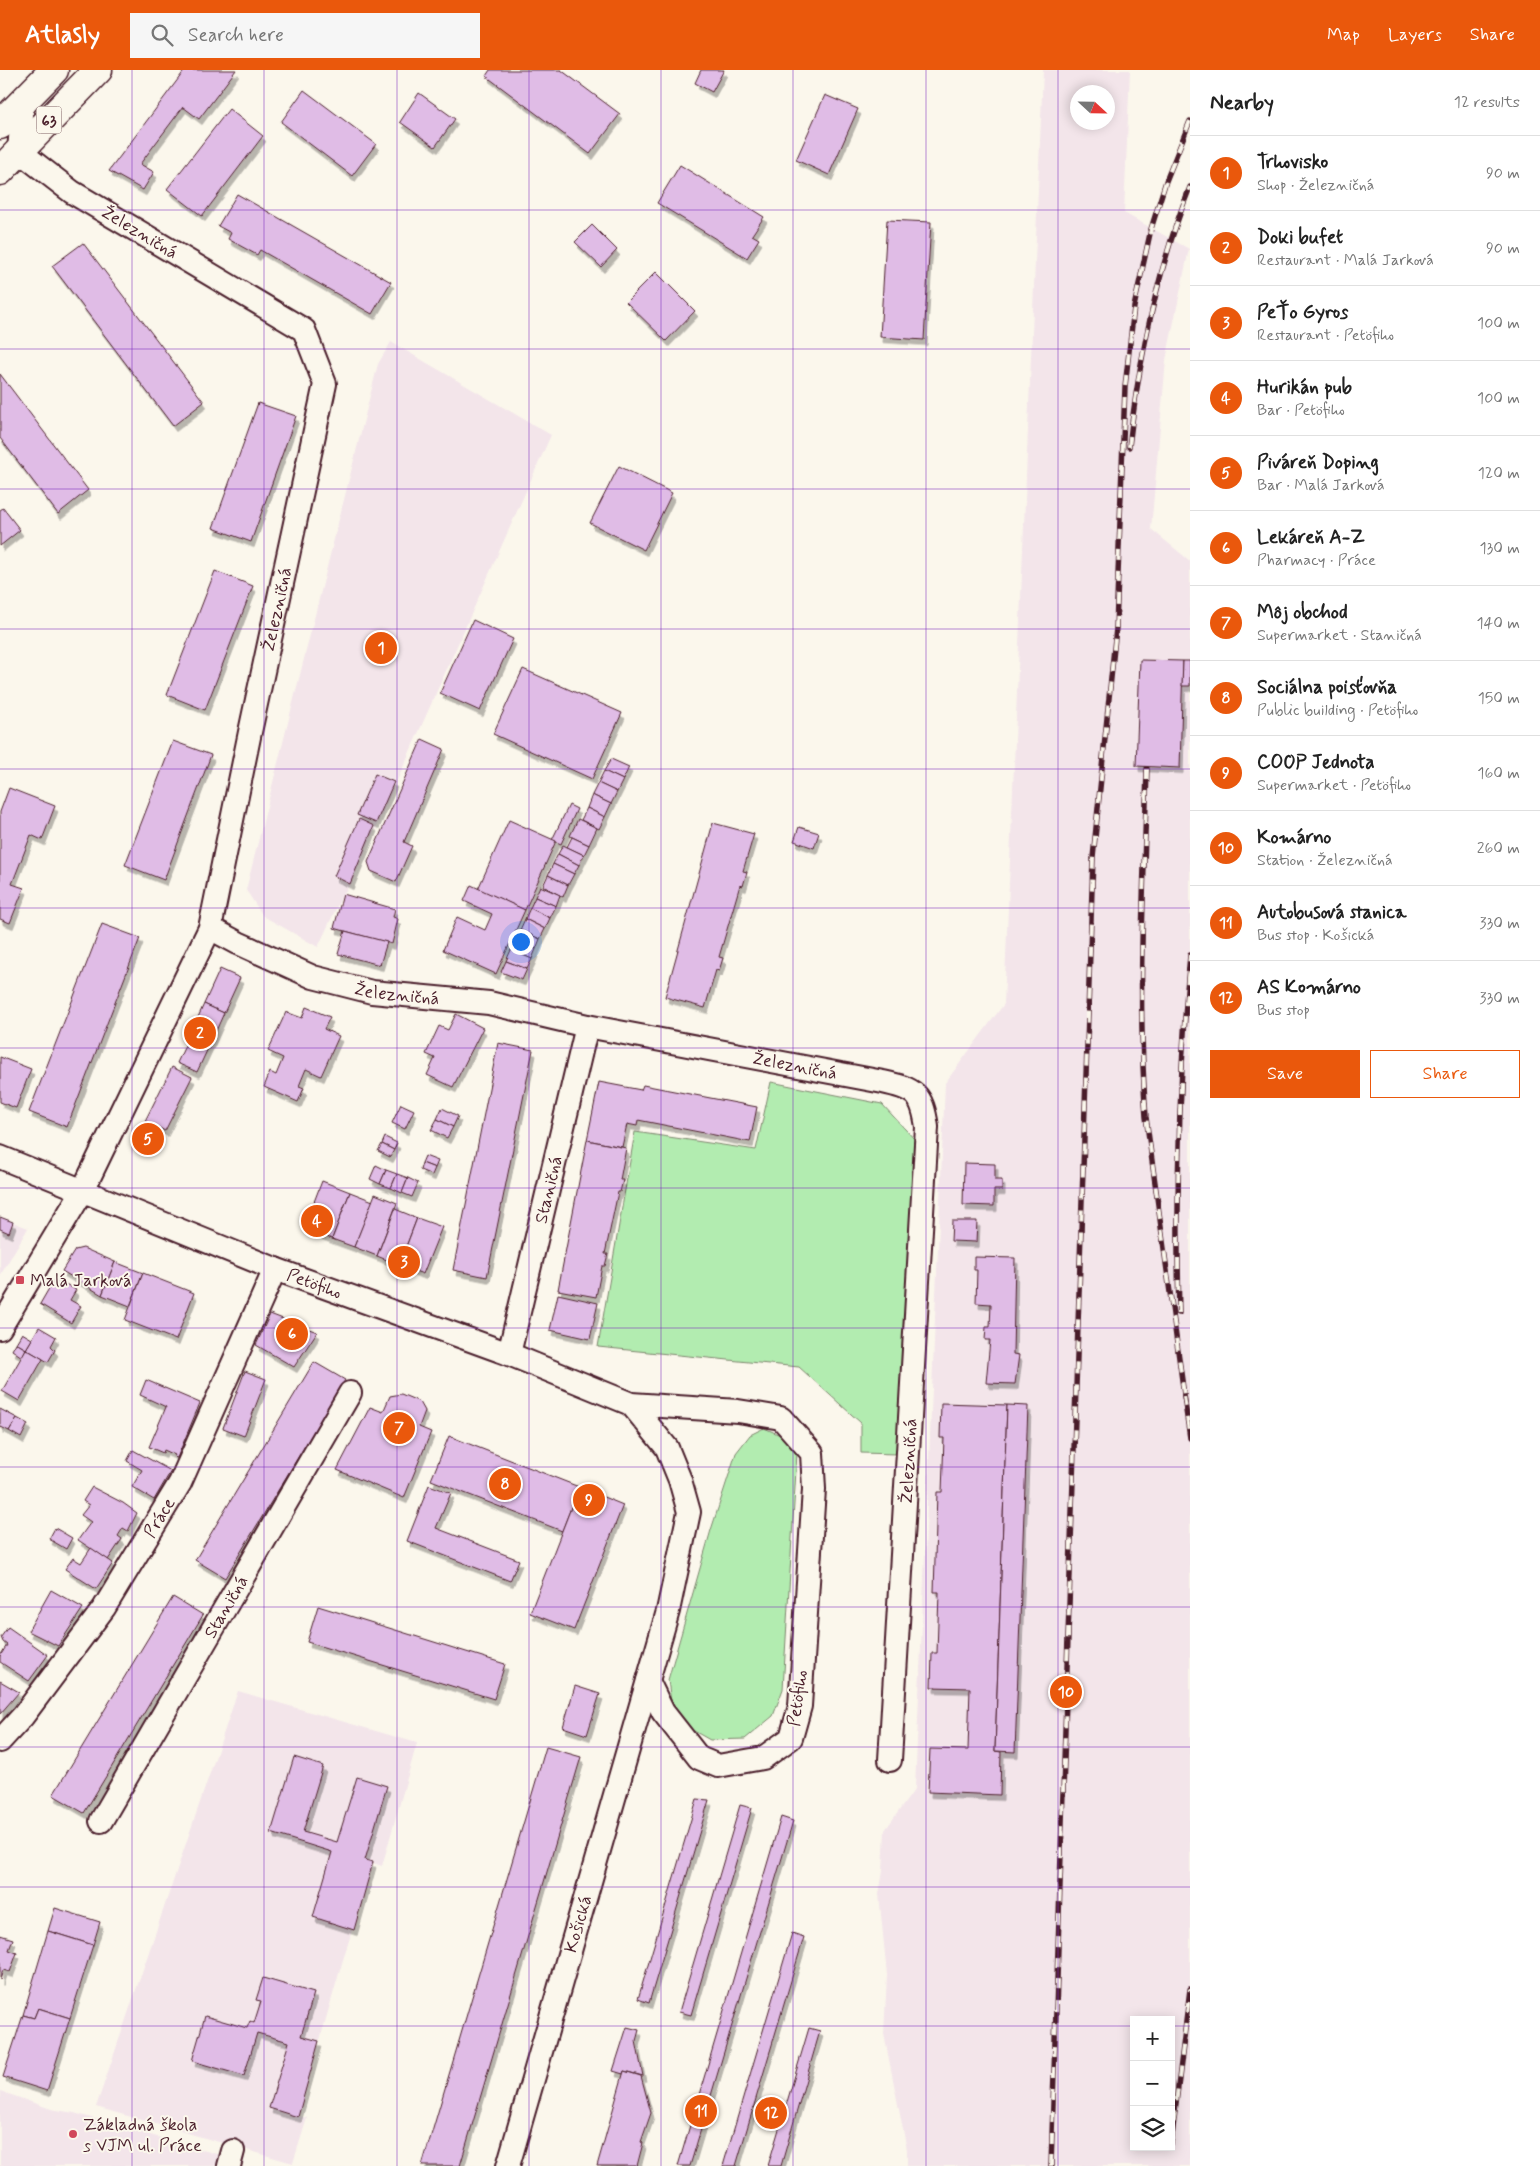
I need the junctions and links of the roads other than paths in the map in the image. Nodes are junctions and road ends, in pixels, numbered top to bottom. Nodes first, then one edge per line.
1 (54, 70) edge
2 (98, 70) edge
3 (23, 102) junction
4 (0, 125) edge
5 (19, 151) junction
6 (0, 170) edge
7 (210, 928) junction
8 (587, 1026) junction
9 (0, 1157) edge
10 (83, 1190) junction
11 (275, 1269) junction
12 (0, 1328) edge
13 (509, 1354) junction
14 (350, 1393) dead end
15 (631, 1404) junction
16 (648, 1681) junction
17 (0, 1740) edge
18 (890, 1760) dead end
19 (101, 1821) dead end
20 (508, 2166) edge

1 - 3 main road, 63
2 - 5 main road, 63
3 - 4 main road, 63
3 - 5 street
5 - 6 main road, 63
5 - 7 street, Železničná
7 - 8 street, Železničná
7 - 10 street
8 - 13 street, Staničná
8 - 18 street, Železničná
9 - 10 street, Petöfiho
10 - 11 street, Petöfiho
10 - 12 street
11 - 13 street, Petöfiho
11 - 17 street, Práce
13 - 15 street, Petöfiho
14 - 19 street, Staničná
15 - 16 street, Petöfiho
15 - 16 street, Petöfiho
16 - 20 street, Košická

